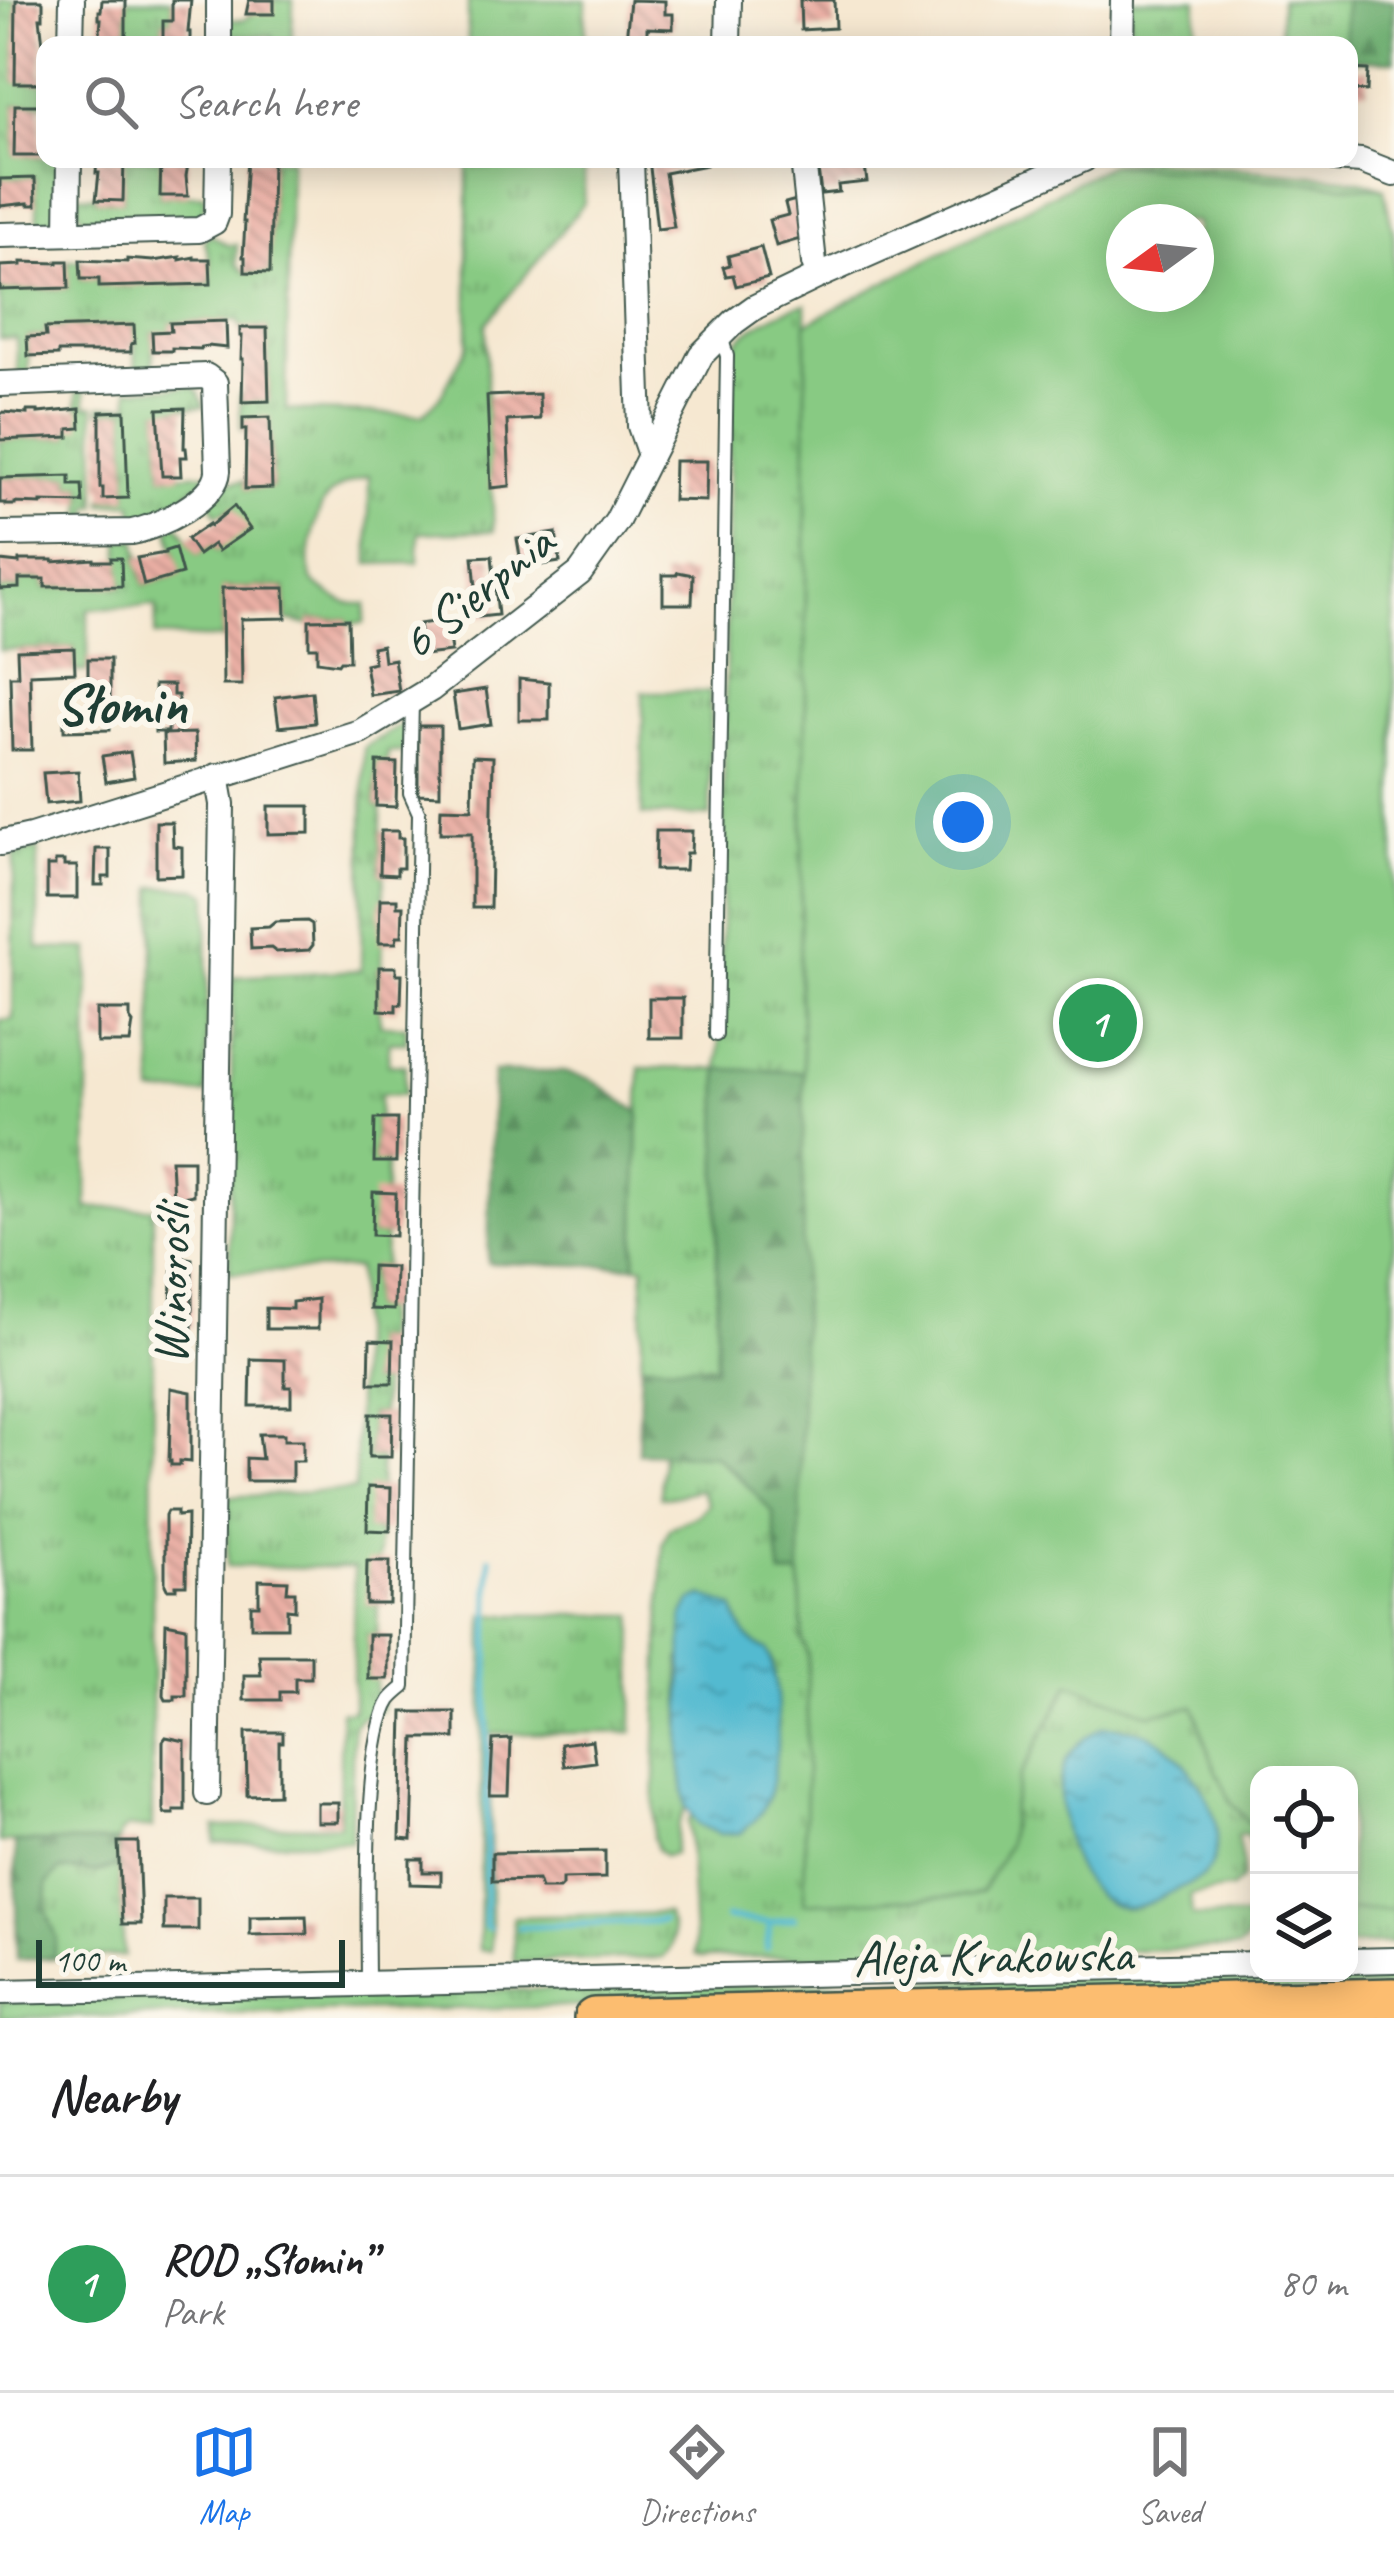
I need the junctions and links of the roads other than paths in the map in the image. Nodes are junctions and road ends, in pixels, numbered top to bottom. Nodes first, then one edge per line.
1 (71, 0) edge
2 (219, 0) edge
3 (729, 0) edge
4 (1123, 0) edge
5 (71, 36) edge
6 (219, 36) edge
7 (728, 36) edge
8 (1122, 36) edge
9 (1358, 161) edge
10 (69, 168) edge
11 (218, 168) edge
12 (632, 168) edge
13 (804, 168) edge
14 (1064, 168) edge
15 (1393, 170) edge
16 (68, 232) junction
17 (0, 235) edge
18 (820, 276) junction
19 (720, 335) junction
20 (0, 384) edge
21 (650, 455) junction
22 (0, 534) edge
23 (412, 701) junction
24 (217, 776) junction
25 (0, 843) edge
26 (716, 1035) dead end
27 (207, 1793) dead end
28 (1394, 1960) edge
29 (1358, 1961) edge
30 (1250, 1964) edge
31 (368, 1983) junction
32 (0, 1992) edge
33 (1394, 1998) edge
34 (594, 2018) edge

1 - 5 street
2 - 6 street
3 - 7 street
4 - 8 street
9 - 15 street
10 - 16 street
11 - 16 street
12 - 21 street
13 - 18 street
14 - 18 street, 6 Sierpnia
16 - 17 street
18 - 19 street, 6 Sierpnia
19 - 21 street, 6 Sierpnia
19 - 26 lane
20 - 22 street
21 - 23 street, 6 Sierpnia
23 - 24 street, 6 Sierpnia
23 - 31 lane
24 - 25 street, 6 Sierpnia
24 - 27 street, Winorośli
28 - 29 street
30 - 31 street
31 - 32 street
33 - 34 main road, Aleja Krakowska

